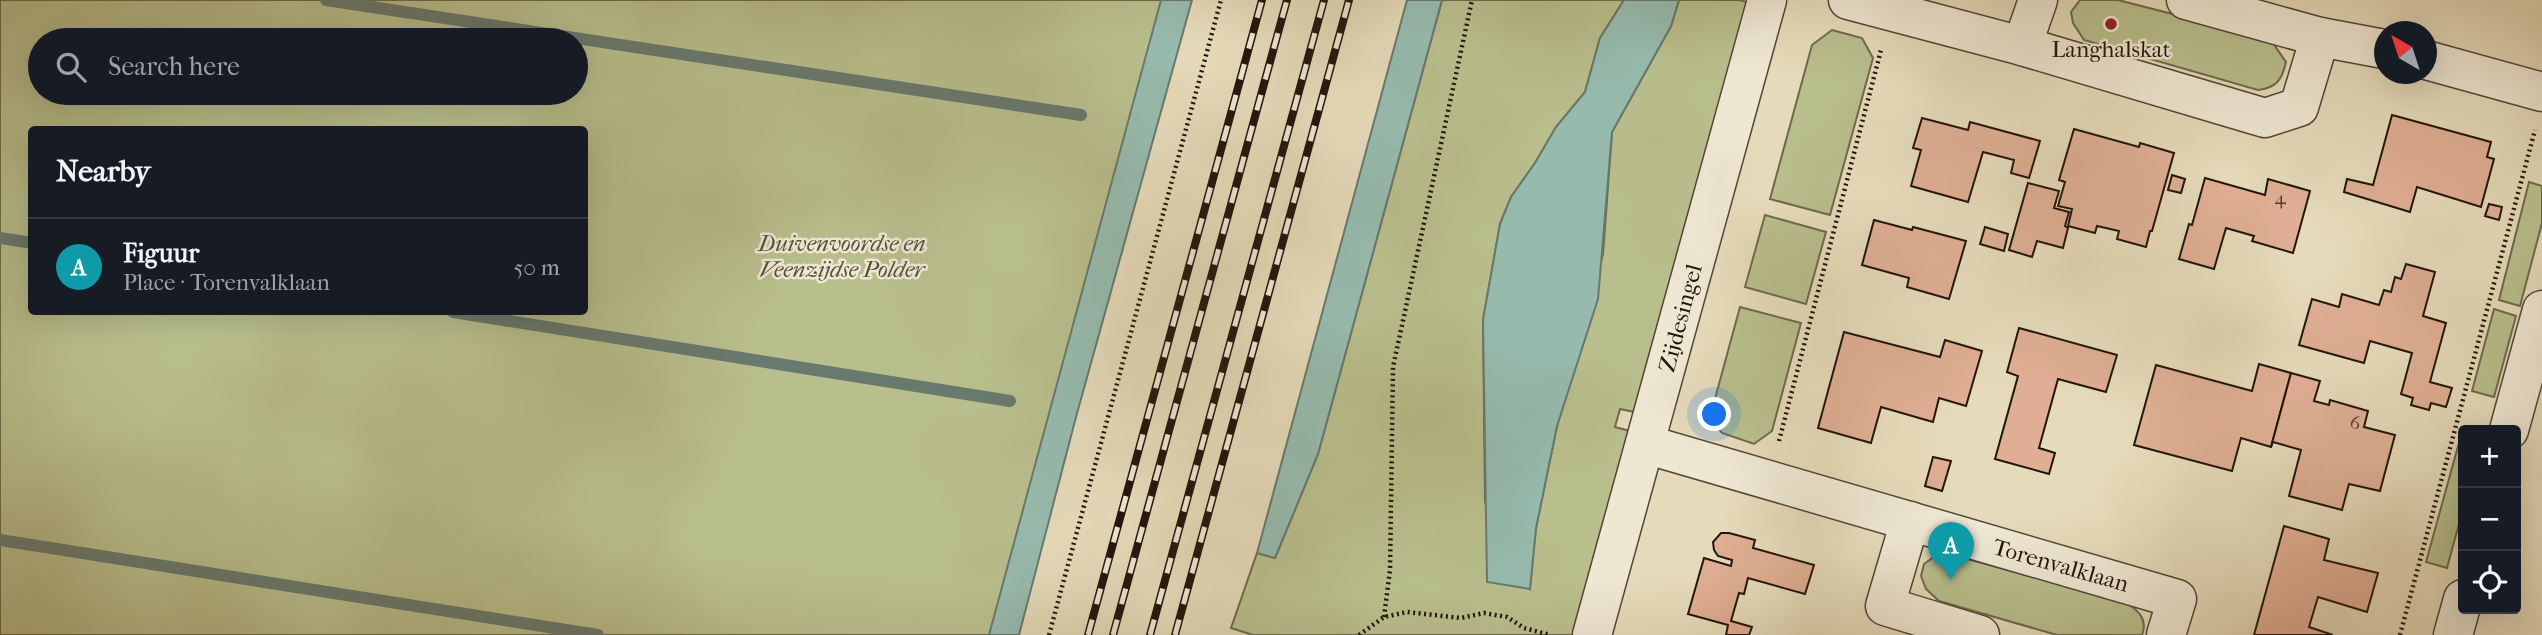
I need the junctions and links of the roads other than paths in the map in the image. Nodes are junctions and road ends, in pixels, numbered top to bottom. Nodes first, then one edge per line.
1 (1767, 0) edge
2 (1848, 0) edge
3 (2038, 0) edge
4 (2186, 0) edge
5 (2320, 37) junction
6 (2022, 46) junction
7 (2374, 47) edge
8 (2437, 65) edge
9 (2538, 110) edge
10 (2542, 310) edge
11 (2510, 425) edge
12 (1645, 444) junction
13 (1910, 521) junction
14 (2459, 614) edge
15 (1592, 635) edge
16 (1980, 635) edge
17 (2166, 635) edge
18 (2453, 635) edge

1 - 12 street, Zijdesingel
2 - 6 street
3 - 6 street
4 - 5 street
5 - 6 street
5 - 7 street
8 - 9 street
10 - 11 street
12 - 13 street, Torenvalklaan
12 - 15 street, Zijdesingel
13 - 16 street
13 - 17 street, Torenvalklaan
14 - 18 street

